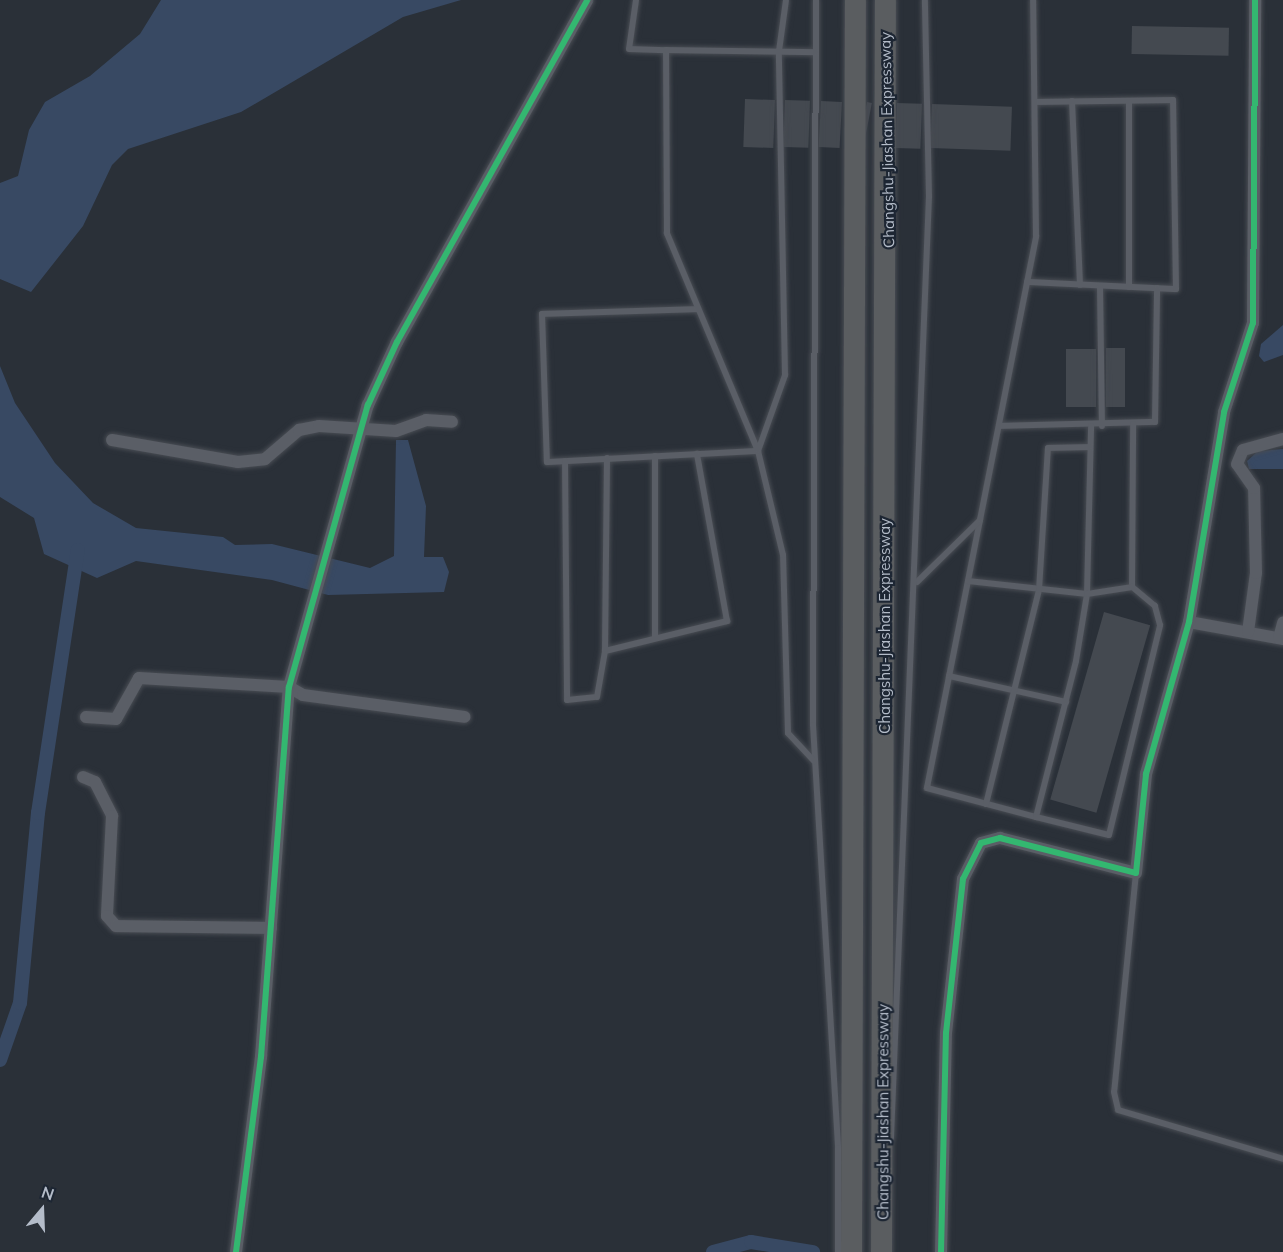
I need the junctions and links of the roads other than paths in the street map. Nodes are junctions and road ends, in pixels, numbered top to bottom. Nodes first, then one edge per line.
1 (587, 0) edge
2 (636, 0) edge
3 (786, 0) edge
4 (816, 0) edge
5 (855, 0) edge
6 (885, 0) edge
7 (925, 0) edge
8 (1033, 0) edge
9 (1255, 0) edge
10 (666, 50) junction
11 (779, 51) junction
12 (816, 52) junction
13 (1072, 101) junction
14 (1129, 101) junction
15 (1036, 102) junction
16 (1027, 282) junction
17 (1080, 285) junction
18 (1100, 286) junction
19 (1129, 287) junction
20 (1157, 288) junction
21 (699, 309) junction
22 (452, 422) dead end
23 (1133, 424) junction
24 (999, 426) junction
25 (1091, 426) junction
26 (1102, 426) junction
27 (362, 431) junction
28 (1283, 439) edge
29 (112, 440) dead end
30 (1090, 447) junction
31 (758, 451) junction
32 (697, 454) junction
33 (655, 456) junction
34 (607, 458) junction
35 (565, 461) junction
36 (980, 520) junction
37 (968, 581) junction
38 (916, 582) junction
39 (1132, 586) junction
40 (1039, 590) junction
41 (1087, 594) junction
42 (1189, 622) junction
43 (1283, 623) edge
44 (1248, 632) junction
45 (655, 638) junction
46 (1281, 638) edge
47 (604, 651) junction
48 (949, 676) junction
49 (289, 687) junction
50 (1066, 702) junction
51 (86, 717) dead end
52 (465, 717) dead end
53 (814, 762) junction
54 (83, 777) dead end
55 (986, 804) junction
56 (1036, 817) junction
57 (1136, 873) junction
58 (271, 928) junction
59 (1283, 1158) edge
60 (882, 1220) junction
61 (845, 1224) junction
62 (236, 1252) edge
63 (838, 1252) edge
64 (852, 1252) edge
65 (881, 1252) edge
66 (941, 1252) edge

1 - 27 street
2 - 10 lane
3 - 11 lane
4 - 12 lane
5 - 61 highway, Changshu-Jiashan Expressway
6 - 60 highway, Changshu-Jiashan Expressway
7 - 38 lane
8 - 15 lane
9 - 42 street
10 - 11 lane
10 - 21 lane
11 - 12 lane
11 - 31 lane
12 - 53 lane
13 - 14 lane
13 - 15 lane
13 - 17 lane
14 - 19 lane
14 - 20 lane
15 - 16 lane
16 - 17 lane
16 - 24 lane
17 - 18 lane
18 - 19 lane
18 - 26 lane
19 - 20 lane
20 - 23 lane
21 - 31 lane
21 - 35 lane
22 - 27 street
23 - 26 lane
23 - 39 lane
24 - 25 lane
24 - 36 lane
25 - 26 lane
25 - 30 lane
27 - 29 street
27 - 49 street
28 - 44 street
30 - 40 lane
30 - 41 lane
31 - 32 lane
31 - 53 lane
32 - 33 lane
32 - 45 lane
33 - 34 lane
33 - 45 lane
34 - 35 lane
34 - 47 lane
35 - 47 lane
36 - 37 lane
36 - 38 lane
37 - 40 lane
37 - 48 lane
38 - 60 lane
39 - 41 lane
39 - 56 lane
40 - 41 lane
40 - 55 lane
41 - 50 lane
42 - 44 street
42 - 57 street
43 - 46 street
44 - 46 street
45 - 47 lane
48 - 50 lane
48 - 55 lane
49 - 51 street
49 - 52 street
49 - 58 street
50 - 56 lane
53 - 61 lane
54 - 58 street
55 - 56 lane
57 - 59 lane
57 - 66 street
58 - 62 street
60 - 65 highway, Changshu-Jiashan Expressway
61 - 63 lane
61 - 64 highway, Changshu-Jiashan Expressway

